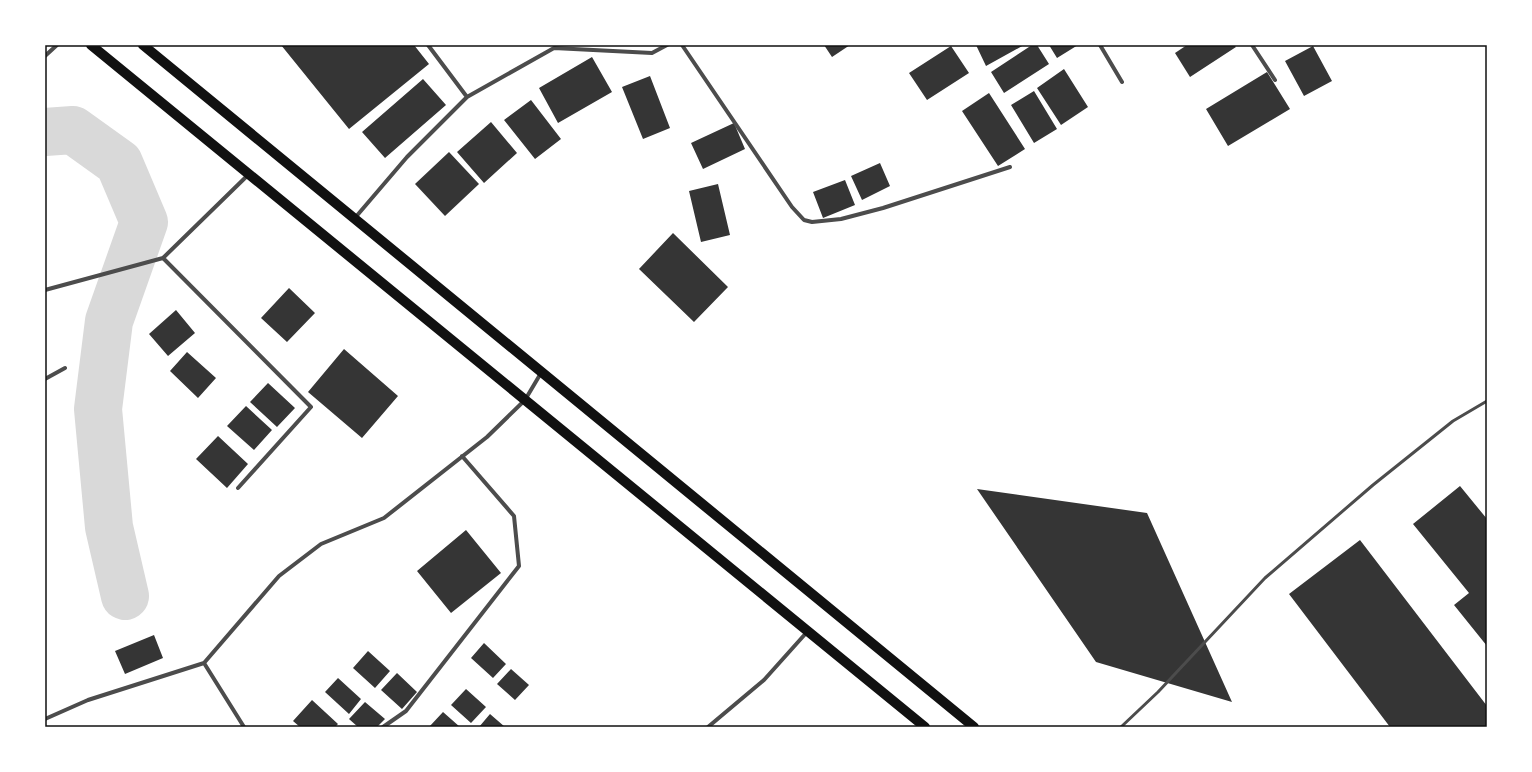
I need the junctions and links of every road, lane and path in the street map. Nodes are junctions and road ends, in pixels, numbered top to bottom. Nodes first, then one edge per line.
1 (57, 45) edge
2 (91, 45) edge
3 (143, 45) edge
4 (428, 45) edge
5 (667, 45) edge
6 (682, 45) edge
7 (1100, 45) edge
8 (1252, 45) edge
9 (45, 56) edge
10 (1274, 80) dead end
11 (1122, 82) dead end
12 (467, 97) junction
13 (1010, 167) dead end
14 (248, 175) junction
15 (354, 219) junction
16 (163, 258) junction
17 (45, 290) edge
18 (65, 368) dead end
19 (541, 374) junction
20 (45, 379) edge
21 (525, 400) junction
22 (1487, 401) edge
23 (462, 456) junction
24 (238, 488) dead end
25 (808, 631) junction
26 (204, 663) junction
27 (45, 719) edge
28 (244, 727) edge
29 (383, 727) edge
30 (708, 727) edge
31 (925, 727) edge
32 (974, 727) edge
33 (1121, 727) edge

1 - 9 street
2 - 14 main road
3 - 15 main road
4 - 12 street
5 - 12 street
6 - 13 street
7 - 11 street
8 - 10 street
12 - 15 street
14 - 16 street
14 - 21 main road
15 - 19 main road
16 - 17 street
16 - 24 street
18 - 20 street
19 - 21 street
19 - 32 main road
21 - 23 street
21 - 25 main road
22 - 33 lane
23 - 26 street
23 - 29 street
25 - 30 street
25 - 31 main road
26 - 27 street
26 - 28 street

